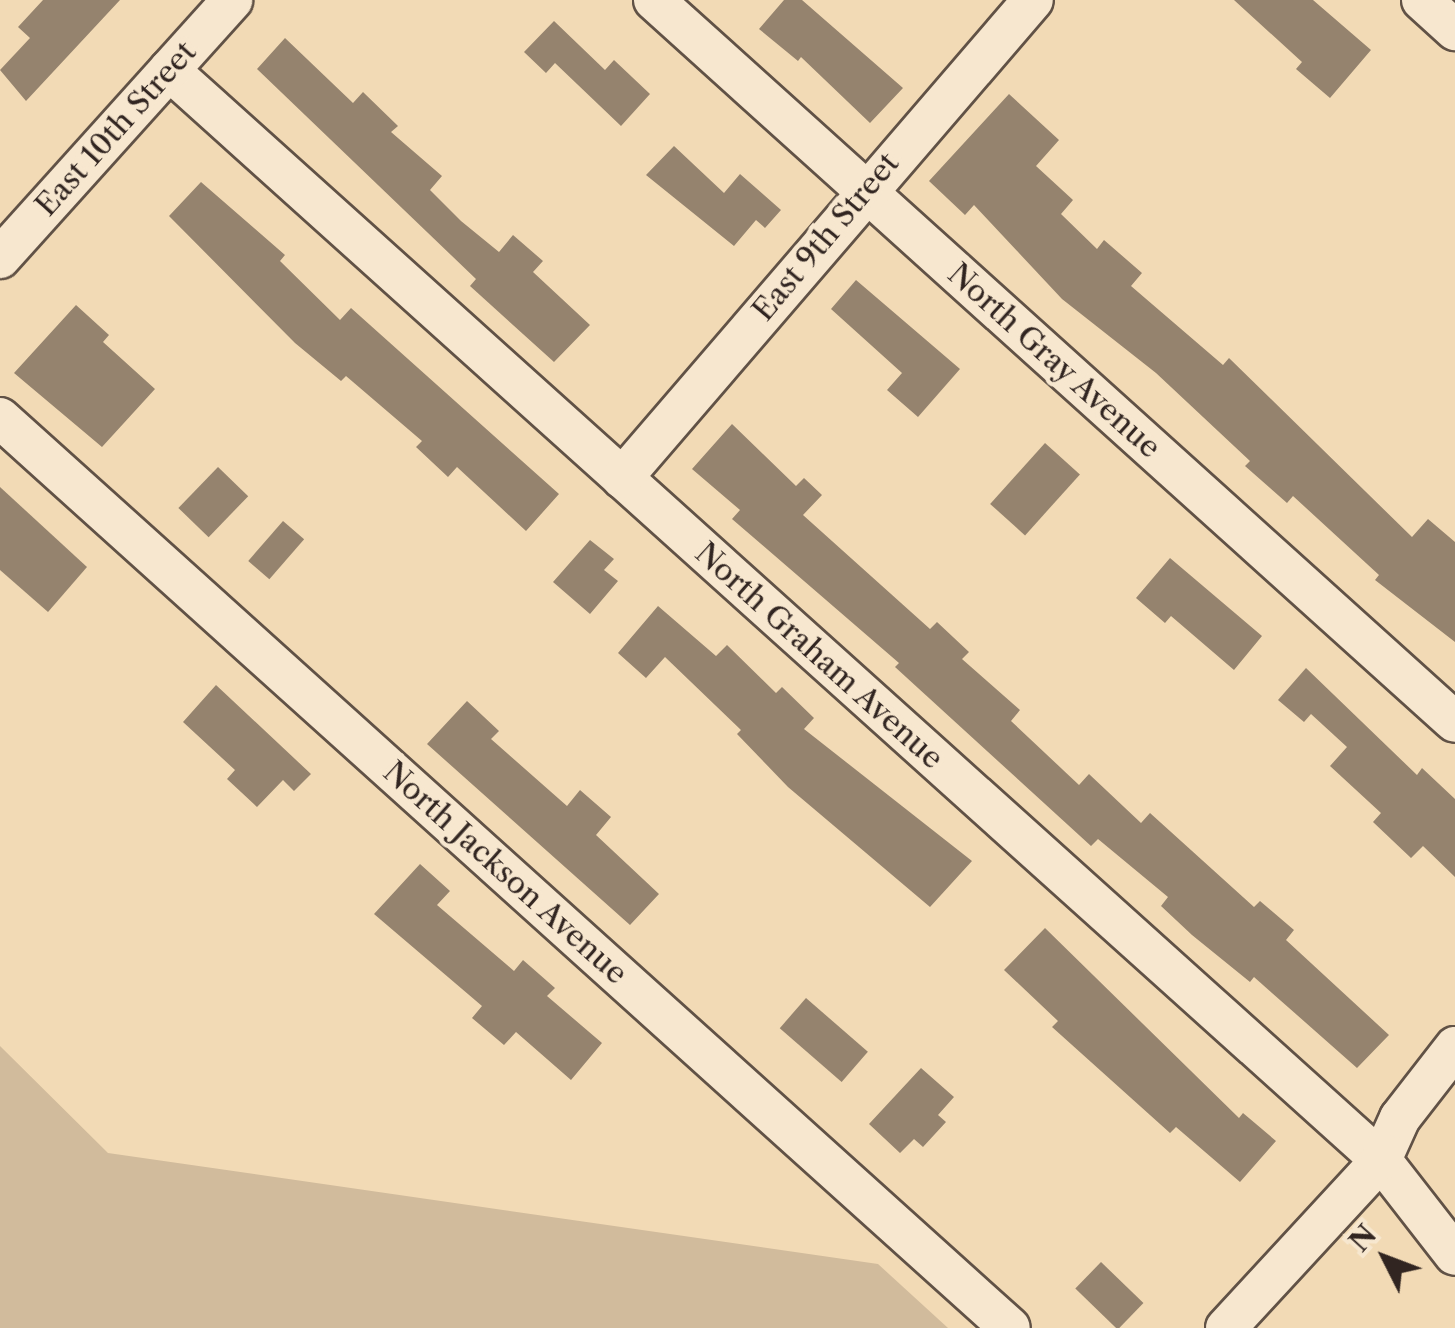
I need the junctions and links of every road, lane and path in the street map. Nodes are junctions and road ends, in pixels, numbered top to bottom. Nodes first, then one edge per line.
1 (232, 0) edge
2 (654, 0) edge
3 (1033, 0) edge
4 (1422, 0) edge
5 (1455, 30) edge
6 (170, 70) junction
7 (865, 190) junction
8 (0, 258) edge
9 (0, 418) edge
10 (622, 478) junction
11 (1455, 722) edge
12 (1455, 1048) edge
13 (1380, 1160) junction
14 (1455, 1256) edge
15 (1010, 1328) edge
16 (1226, 1328) edge

1 - 6 street, East 10th Street
2 - 7 street, North Gray Avenue
3 - 7 street, East 9th Street
4 - 5 street
6 - 8 street, East 10th Street
6 - 10 street, North Graham Avenue
7 - 10 street, East 9th Street
7 - 11 street, North Gray Avenue
9 - 15 street, North Jackson Avenue
10 - 13 street, North Graham Avenue
12 - 13 street
13 - 14 street, North Graham Avenue
13 - 16 street

